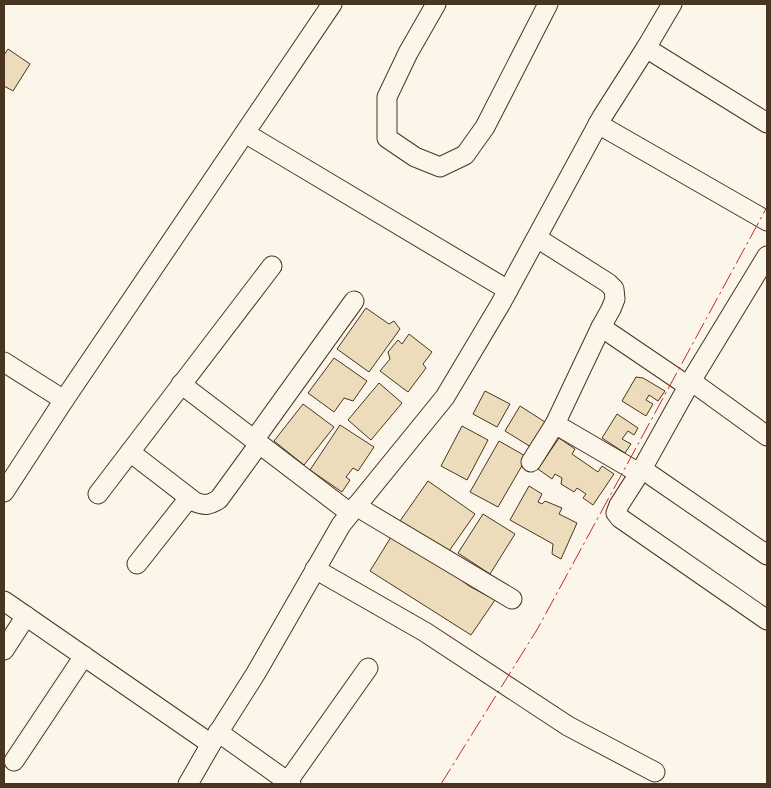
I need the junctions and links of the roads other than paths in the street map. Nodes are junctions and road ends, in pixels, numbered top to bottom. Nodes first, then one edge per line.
1 (332, 4) edge
2 (436, 4) edge
3 (548, 4) edge
4 (672, 4) edge
5 (646, 48) junction
6 (767, 123) edge
7 (598, 124) junction
8 (245, 133) junction
9 (767, 221) edge
10 (537, 238) junction
11 (767, 256) edge
12 (272, 266) dead end
13 (508, 290) junction
14 (354, 301) dead end
15 (601, 327) junction
16 (4, 362) edge
17 (181, 384) junction
18 (689, 384) junction
19 (64, 400) junction
20 (555, 424) junction
21 (767, 436) edge
22 (256, 442) junction
23 (130, 452) junction
24 (531, 462) dead end
25 (640, 471) junction
26 (4, 492) edge
27 (98, 494) dead end
28 (189, 498) junction
29 (353, 510) junction
30 (767, 555) edge
31 (137, 564) dead end
32 (316, 569) junction
33 (512, 599) dead end
34 (4, 601) edge
35 (26, 616) junction
36 (767, 620) edge
37 (4, 650) edge
38 (84, 656) junction
39 (368, 668) dead end
40 (215, 738) junction
41 (14, 761) dead end
42 (655, 772) dead end
43 (288, 783) edge
44 (188, 784) edge

1 - 8 street
2 - 3 street
4 - 5 street
5 - 6 street
5 - 7 street
7 - 9 street
7 - 10 street
8 - 13 street
8 - 19 street
10 - 13 street
10 - 15 street
11 - 18 street
12 - 17 street
13 - 29 street
14 - 22 street
15 - 18 street
15 - 20 street
16 - 19 street
17 - 22 street
17 - 23 street
18 - 21 street
18 - 25 street
19 - 26 street
20 - 24 street
20 - 25 street
22 - 28 street
22 - 29 street
23 - 27 street
23 - 28 street
25 - 30 street
25 - 36 street
28 - 31 street
29 - 32 street
29 - 33 street
32 - 40 street
32 - 42 street
34 - 35 street
35 - 37 street
35 - 38 street
38 - 40 street
38 - 41 street
39 - 43 street
40 - 43 street
40 - 44 street

